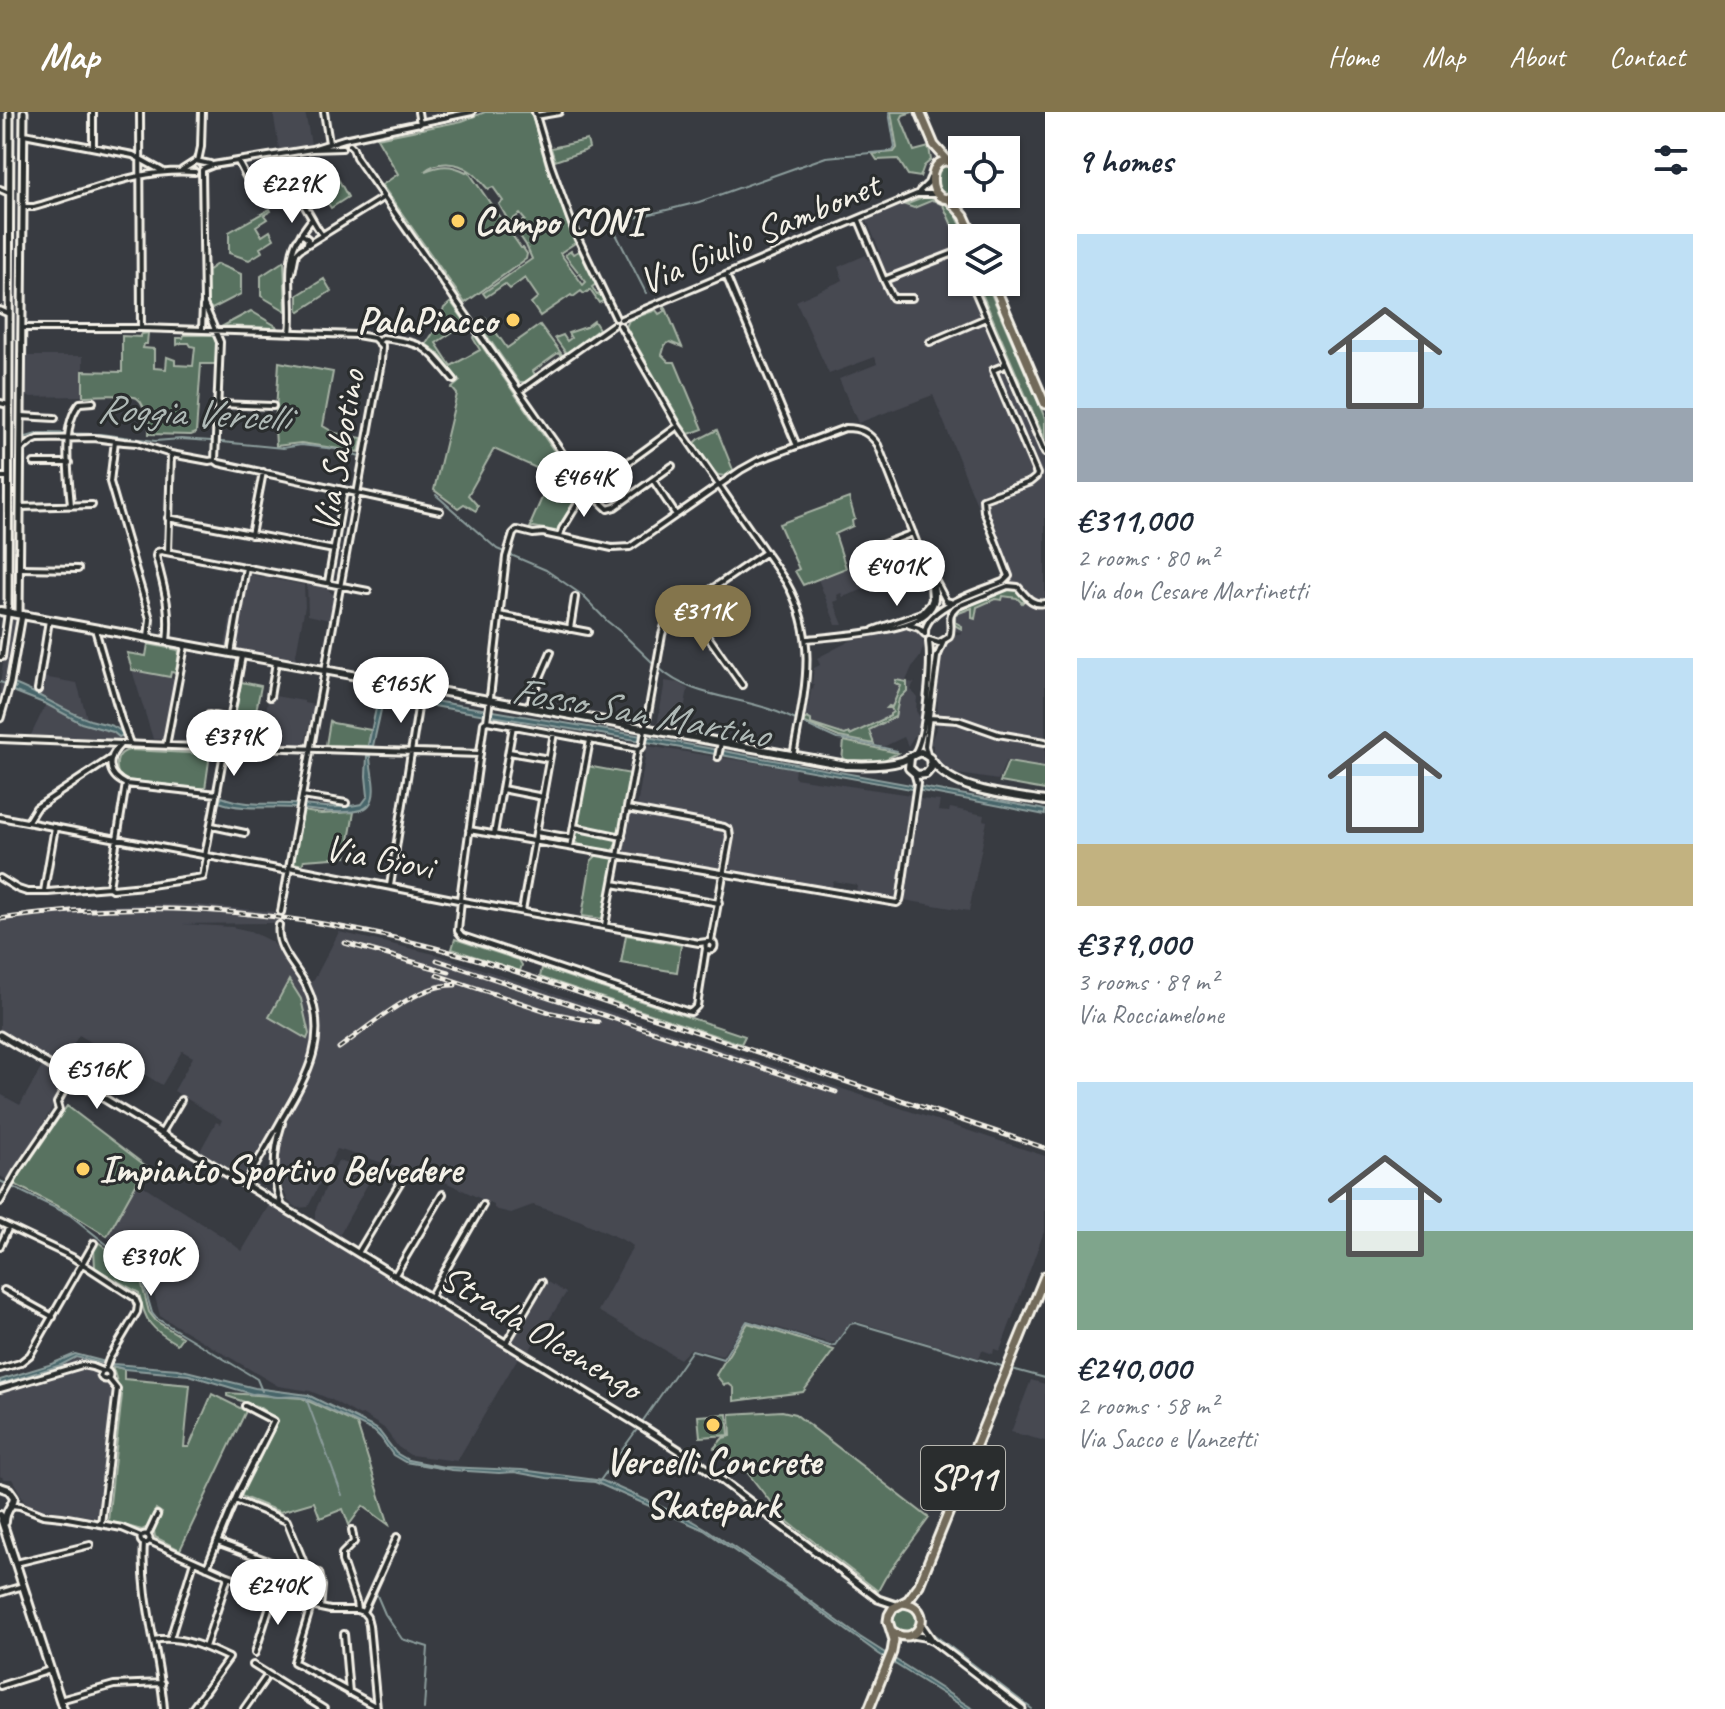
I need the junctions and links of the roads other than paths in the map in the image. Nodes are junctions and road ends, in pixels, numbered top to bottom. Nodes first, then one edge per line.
1 (10, 112) edge
2 (24, 112) edge
3 (93, 112) edge
4 (140, 112) edge
5 (202, 112) edge
6 (324, 112) edge
7 (418, 112) edge
8 (472, 112) edge
9 (559, 112) edge
10 (920, 112) edge
11 (536, 114) edge
12 (420, 124) junction
13 (24, 134) junction
14 (329, 143) junction
15 (346, 144) junction
16 (934, 145) junction
17 (93, 147) junction
18 (312, 149) junction
19 (140, 159) junction
20 (238, 160) junction
21 (948, 161) edge
22 (197, 162) junction
23 (948, 162) edge
24 (212, 165) junction
25 (182, 170) junction
26 (199, 171) junction
27 (165, 172) junction
28 (933, 172) junction
29 (140, 176) junction
30 (0, 189) edge
31 (9, 193) junction
32 (917, 194) junction
33 (938, 194) junction
34 (384, 197) junction
35 (948, 198) edge
36 (23, 207) junction
37 (957, 208) edge
38 (964, 208) edge
39 (964, 216) junction
40 (311, 220) junction
41 (859, 220) junction
42 (968, 224) edge
43 (320, 236) junction
44 (304, 240) junction
45 (948, 255) edge
46 (0, 259) edge
47 (9, 262) junction
48 (292, 273) junction
49 (726, 275) junction
50 (884, 280) junction
51 (977, 296) edge
52 (999, 296) edge
53 (912, 298) dead end
54 (204, 304) junction
55 (0, 310) edge
56 (9, 314) junction
57 (986, 318) junction
58 (618, 321) junction
59 (22, 328) junction
60 (141, 328) junction
61 (202, 330) junction
62 (217, 330) junction
63 (290, 332) junction
64 (930, 342) dead end
65 (380, 344) junction
66 (1005, 362) junction
67 (0, 373) edge
68 (9, 377) junction
69 (454, 380) dead end
70 (519, 391) junction
71 (93, 402) dead end
72 (0, 403) edge
73 (218, 404) junction
74 (1045, 404) edge
75 (9, 405) junction
76 (273, 406) dead end
77 (21, 416) junction
78 (55, 418) dead end
79 (678, 426) junction
80 (68, 436) junction
81 (115, 441) junction
82 (797, 446) junction
83 (21, 450) junction
84 (1045, 453) edge
85 (171, 454) junction
86 (215, 460) junction
87 (34, 463) dead end
88 (69, 463) junction
89 (672, 466) dead end
90 (263, 472) junction
91 (0, 477) edge
92 (8, 477) junction
93 (653, 480) junction
94 (719, 486) junction
95 (344, 490) junction
96 (588, 490) junction
97 (357, 493) junction
98 (92, 505) dead end
99 (71, 506) junction
100 (20, 507) junction
101 (440, 511) dead end
102 (676, 515) junction
103 (168, 518) junction
104 (0, 520) edge
105 (8, 522) junction
106 (913, 533) junction
107 (251, 535) junction
108 (560, 536) junction
109 (334, 550) junction
110 (168, 552) junction
111 (766, 552) junction
112 (863, 552) dead end
113 (331, 563) junction
114 (344, 566) junction
115 (246, 567) junction
116 (20, 568) junction
117 (78, 569) dead end
118 (927, 572) junction
119 (931, 578) junction
120 (328, 583) junction
121 (341, 585) junction
122 (368, 591) dead end
123 (934, 592) junction
124 (575, 597) dead end
125 (952, 603) junction
126 (1045, 603) edge
127 (686, 605) junction
128 (4, 612) edge
129 (20, 615) junction
130 (499, 615) junction
131 (934, 616) junction
132 (49, 620) junction
133 (949, 621) junction
134 (902, 625) junction
135 (95, 629) junction
136 (570, 629) junction
137 (874, 630) junction
138 (588, 632) dead end
139 (925, 634) junction
140 (148, 638) junction
141 (807, 639) junction
142 (929, 640) junction
143 (945, 641) junction
144 (167, 642) junction
145 (185, 645) junction
146 (551, 652) dead end
147 (231, 654) junction
148 (242, 656) junction
149 (1, 657) edge
150 (276, 662) junction
151 (324, 671) junction
152 (742, 685) dead end
153 (421, 689) junction
154 (38, 690) dead end
155 (270, 697) dead end
156 (488, 700) junction
157 (530, 708) junction
158 (209, 715) dead end
159 (0, 718) edge
160 (929, 718) junction
161 (230, 719) junction
162 (486, 719) junction
163 (513, 726) junction
164 (645, 732) junction
165 (554, 733) junction
166 (0, 739) edge
167 (590, 740) junction
168 (1045, 742) edge
169 (122, 744) junction
170 (130, 744) junction
171 (720, 745) junction
172 (166, 746) junction
173 (226, 747) junction
174 (311, 749) junction
175 (638, 749) junction
176 (411, 752) junction
177 (509, 752) junction
178 (480, 754) junction
179 (793, 756) junction
180 (912, 756) junction
181 (718, 757) dead end
182 (929, 758) junction
183 (110, 759) junction
184 (549, 759) junction
185 (892, 764) junction
186 (911, 771) junction
187 (926, 774) junction
188 (945, 774) junction
189 (917, 782) junction
190 (126, 784) junction
191 (502, 789) junction
192 (217, 794) junction
193 (302, 796) junction
194 (543, 797) junction
195 (1045, 801) edge
196 (346, 803) dead end
197 (627, 809) junction
198 (0, 817) edge
199 (28, 821) junction
200 (211, 826) junction
201 (55, 827) junction
202 (574, 827) junction
203 (469, 830) junction
204 (536, 832) junction
205 (245, 833) dead end
206 (494, 834) junction
207 (622, 837) junction
208 (116, 838) junction
209 (572, 838) junction
210 (534, 841) junction
211 (570, 847) junction
212 (206, 856) junction
213 (618, 856) junction
214 (288, 869) junction
215 (724, 875) junction
216 (0, 878) edge
217 (613, 884) junction
218 (390, 886) junction
219 (109, 887) junction
220 (44, 892) junction
221 (460, 900) junction
222 (719, 903) junction
223 (522, 911) junction
224 (281, 912) dead end
225 (279, 925) dead end
226 (605, 925) junction
227 (709, 946) junction
228 (0, 1035) edge
229 (71, 1078) junction
230 (181, 1100) dead end
231 (284, 1115) junction
232 (161, 1134) junction
233 (401, 1181) dead end
234 (245, 1184) junction
235 (443, 1194) dead end
236 (0, 1202) edge
237 (483, 1205) dead end
238 (282, 1207) junction
239 (0, 1223) edge
240 (9, 1227) junction
241 (94, 1243) dead end
242 (0, 1246) edge
243 (358, 1253) junction
244 (82, 1264) junction
245 (395, 1275) junction
246 (1045, 1276) edge
247 (542, 1282) dead end
248 (4, 1290) dead end
249 (430, 1297) junction
250 (53, 1317) junction
251 (506, 1343) junction
252 (106, 1367) junction
253 (0, 1369) edge
254 (0, 1389) edge
255 (245, 1406) dead end
256 (1, 1489) edge
257 (14, 1494) junction
258 (235, 1500) junction
259 (7, 1506) edge
260 (27, 1509) junction
261 (0, 1515) edge
262 (157, 1515) dead end
263 (101, 1524) junction
264 (3, 1526) edge
265 (352, 1530) dead end
266 (397, 1537) dead end
267 (147, 1540) junction
268 (217, 1542) junction
269 (90, 1545) dead end
270 (194, 1561) junction
271 (16, 1563) junction
272 (207, 1567) junction
273 (308, 1573) junction
274 (228, 1576) junction
275 (919, 1585) junction
276 (23, 1586) junction
277 (0, 1593) edge
278 (274, 1593) junction
279 (878, 1599) junction
280 (899, 1604) junction
281 (311, 1606) junction
282 (320, 1608) junction
283 (360, 1611) junction
284 (919, 1611) junction
285 (888, 1618) junction
286 (921, 1624) junction
287 (892, 1631) junction
288 (344, 1634) dead end
289 (908, 1636) junction
290 (170, 1639) junction
291 (154, 1640) junction
292 (933, 1641) junction
293 (205, 1647) junction
294 (892, 1652) junction
295 (255, 1653) dead end
296 (253, 1665) dead end
297 (50, 1670) junction
298 (265, 1679) dead end
299 (162, 1683) junction
300 (0, 1686) edge
301 (349, 1693) junction
302 (60, 1700) junction
303 (377, 1708) edge
304 (63, 1709) edge
305 (164, 1709) edge
306 (192, 1709) edge
307 (244, 1709) edge
308 (324, 1709) edge
309 (869, 1709) edge
310 (1022, 1709) edge

1 - 31 street
2 - 13 street
3 - 17 street
4 - 19 street
5 - 22 street
6 - 14 street
7 - 12 street
8 - 12 street
9 - 11 street
10 - 16 main road
11 - 58 street
12 - 15 street
13 - 17 street
13 - 36 street
14 - 15 street
14 - 18 street
15 - 18 street
15 - 34 street
16 - 21 main road
16 - 28 main road
17 - 19 street
18 - 20 street
19 - 27 street
19 - 29 street
20 - 24 street
20 - 40 street
22 - 24 street
22 - 25 street
22 - 26 street
22 - 26 street
23 - 28 main road
24 - 26 street
25 - 26 street
25 - 27 street
26 - 54 street
27 - 29 street
28 - 32 street, Via Giulio Sambonet
28 - 33 main road
29 - 36 street
29 - 60 street
30 - 31 street
31 - 47 street
32 - 33 street, Via Giulio Sambonet
32 - 41 street, Via Giulio Sambonet
33 - 35 main road
34 - 43 street
34 - 70 street
36 - 59 street
37 - 39 main road
38 - 39 main road
39 - 42 main road
40 - 43 street
40 - 44 street
41 - 49 street, Via Giulio Sambonet
41 - 50 street
43 - 44 street
44 - 48 street
44 - 48 street
45 - 50 street
46 - 47 street
47 - 56 street
48 - 63 street
49 - 58 street, Via Giulio Sambonet
49 - 82 street
50 - 53 street
51 - 57 street
52 - 74 main road
54 - 61 street
54 - 62 street
55 - 56 street
56 - 68 street
57 - 64 street
57 - 66 street
58 - 70 street, Via Giulio Sambonet
58 - 79 street
59 - 60 street
59 - 77 street
60 - 61 street
61 - 62 street
62 - 63 street
62 - 73 street
63 - 65 street
65 - 69 street
65 - 97 street, Via Sabotino
66 - 84 street
66 - 125 street
67 - 68 street
68 - 75 street
70 - 96 street
71 - 80 street
72 - 75 street
73 - 76 street
73 - 86 street
75 - 92 street
77 - 78 street
77 - 83 street
79 - 94 street
79 - 96 street
80 - 81 street
80 - 83 street
80 - 88 street
81 - 85 street
81 - 140 street
82 - 94 street
82 - 106 street
83 - 100 street
85 - 86 street
85 - 103 street
86 - 90 street
87 - 88 street
88 - 99 street
89 - 93 street
90 - 95 street
90 - 107 street
91 - 92 street
92 - 105 street
93 - 96 street
93 - 102 street
94 - 102 street
94 - 111 street
95 - 97 street
95 - 109 street, Via Sabotino
96 - 108 street
97 - 101 street
97 - 114 street, Via Sabotino
98 - 99 street
99 - 100 street
100 - 116 street
102 - 108 street
103 - 107 street
103 - 110 street
104 - 105 street
105 - 128 street
106 - 112 street
106 - 118 street
107 - 109 street
108 - 130 street
109 - 113 street, Via Sabotino
110 - 115 street
110 - 144 street
111 - 127 street
111 - 141 street
113 - 114 street, Via Sabotino
113 - 120 street, Via Sabotino
114 - 121 street, Via Sabotino
115 - 120 street
115 - 147 street
116 - 117 street
116 - 129 street
118 - 119 street
118 - 123 street
119 - 123 street
119 - 125 street
120 - 121 street
121 - 122 street
121 - 151 street, Via Sabotino
123 - 134 street
123 - 137 street
124 - 136 street
125 - 131 street
126 - 133 street
127 - 152 street
127 - 164 street
128 - 129 main road
128 - 149 street
129 - 132 main road
129 - 159 street
130 - 136 street
130 - 156 street
131 - 133 street
131 - 139 street
132 - 135 main road
132 - 154 street
133 - 143 street
134 - 137 street
134 - 139 street
135 - 140 main road
135 - 170 street
136 - 138 street
137 - 141 street
139 - 142 street
140 - 144 main road
141 - 179 street
142 - 143 street
142 - 180 street
143 - 160 street
144 - 145 main road
145 - 147 main road
145 - 172 street
146 - 157 street
147 - 148 main road
148 - 150 main road
148 - 161 street
150 - 151 main road
150 - 155 street
151 - 153 main road
151 - 174 street, Via Sabotino
153 - 156 main road
153 - 176 street
156 - 157 main road
156 - 162 street
157 - 164 main road
158 - 161 street
160 - 168 street
160 - 182 street
161 - 173 street
162 - 163 street
162 - 178 street
163 - 165 street
163 - 177 street
164 - 171 main road
164 - 175 street
165 - 167 street
165 - 184 street
166 - 169 street
167 - 175 street
167 - 202 street
169 - 170 street
169 - 183 street
170 - 172 street
171 - 179 main road
171 - 181 street
172 - 173 street
173 - 174 street
173 - 192 street
174 - 176 street
174 - 193 street, Via Sabotino
175 - 197 street
176 - 178 street
176 - 218 street
177 - 184 street
177 - 191 street
178 - 203 street
179 - 185 main road
180 - 182 main road
180 - 185 main road
180 - 186 main road
182 - 187 main road
182 - 188 main road
183 - 190 street
183 - 199 street
184 - 194 street
185 - 186 main road
186 - 187 main road
186 - 189 street
187 - 188 main road
187 - 189 street
188 - 195 main road
189 - 215 street
190 - 192 street
190 - 208 street
191 - 194 street
191 - 206 street
192 - 200 street
193 - 196 street
193 - 214 street, Via Sabotino
194 - 204 street
197 - 207 street
197 - 215 street
198 - 199 street, Via Giovi
199 - 201 street, Via Giovi
200 - 205 street
200 - 212 street
201 - 208 street, Via Giovi
201 - 220 street
202 - 207 street
202 - 209 street
203 - 206 street
203 - 221 street
204 - 209 street
204 - 210 street
206 - 210 street
207 - 213 street
208 - 212 street, Via Giovi
208 - 219 street
209 - 211 street
210 - 211 street
210 - 223 street
211 - 213 street
212 - 214 street, Via Giovi
212 - 219 street
213 - 215 street
213 - 217 street
214 - 218 street, Via Giovi
214 - 224 street, Via Sabotino
215 - 222 street
216 - 220 street
217 - 222 street
217 - 226 street
218 - 221 street, Via Giovi
219 - 220 street
221 - 223 street, Via Giovi
221 - 227 street
222 - 227 street
223 - 226 street, Via Giovi
225 - 231 street
226 - 227 street, Via Giovi
228 - 229 street, Strada Olcenengo
229 - 232 street, Strada Olcenengo
229 - 236 street
230 - 232 street
231 - 234 street
231 - 238 street
232 - 234 street, Strada Olcenengo
233 - 243 street
234 - 238 street, Strada Olcenengo
235 - 245 street
237 - 249 street
238 - 243 street, Strada Olcenengo
239 - 240 street
240 - 242 street
240 - 244 street
241 - 244 street
243 - 245 street, Strada Olcenengo
244 - 250 street
244 - 252 street
245 - 249 street, Strada Olcenengo
246 - 275 main road, SP11
247 - 251 street
248 - 250 street
249 - 251 street, Strada Olcenengo
250 - 253 street
251 - 279 street, Strada Olcenengo
252 - 254 street
252 - 263 street
255 - 258 street
256 - 257 main road
257 - 259 main road
257 - 260 street
258 - 268 street
258 - 273 street
259 - 260 street
259 - 264 main road
260 - 263 street
261 - 264 main road
262 - 267 street
263 - 267 street
264 - 271 main road
265 - 283 street
266 - 283 street
267 - 270 street
267 - 291 street
268 - 272 street
268 - 273 street
269 - 271 street
270 - 272 street
270 - 290 street
271 - 276 main road
272 - 274 street
273 - 282 street
274 - 278 street
274 - 293 street
275 - 280 main road, SP11
275 - 284 main road, SP11
276 - 277 street
276 - 297 main road
278 - 281 street
278 - 295 street
279 - 280 street, Strada Olcenengo
279 - 285 street, Strada Olcenengo
280 - 284 main road
280 - 285 main road
281 - 282 street
281 - 301 street
282 - 283 street
283 - 303 street
284 - 286 main road
285 - 287 main road
286 - 289 main road
286 - 292 street
287 - 289 main road
287 - 294 main road
288 - 301 street
289 - 292 street
289 - 294 main road
290 - 291 street
290 - 293 street
291 - 299 street
292 - 310 street
293 - 306 street
294 - 309 main road
296 - 308 street
297 - 300 street
297 - 302 main road
298 - 307 street
299 - 302 street
299 - 305 street
301 - 303 street
302 - 304 main road

